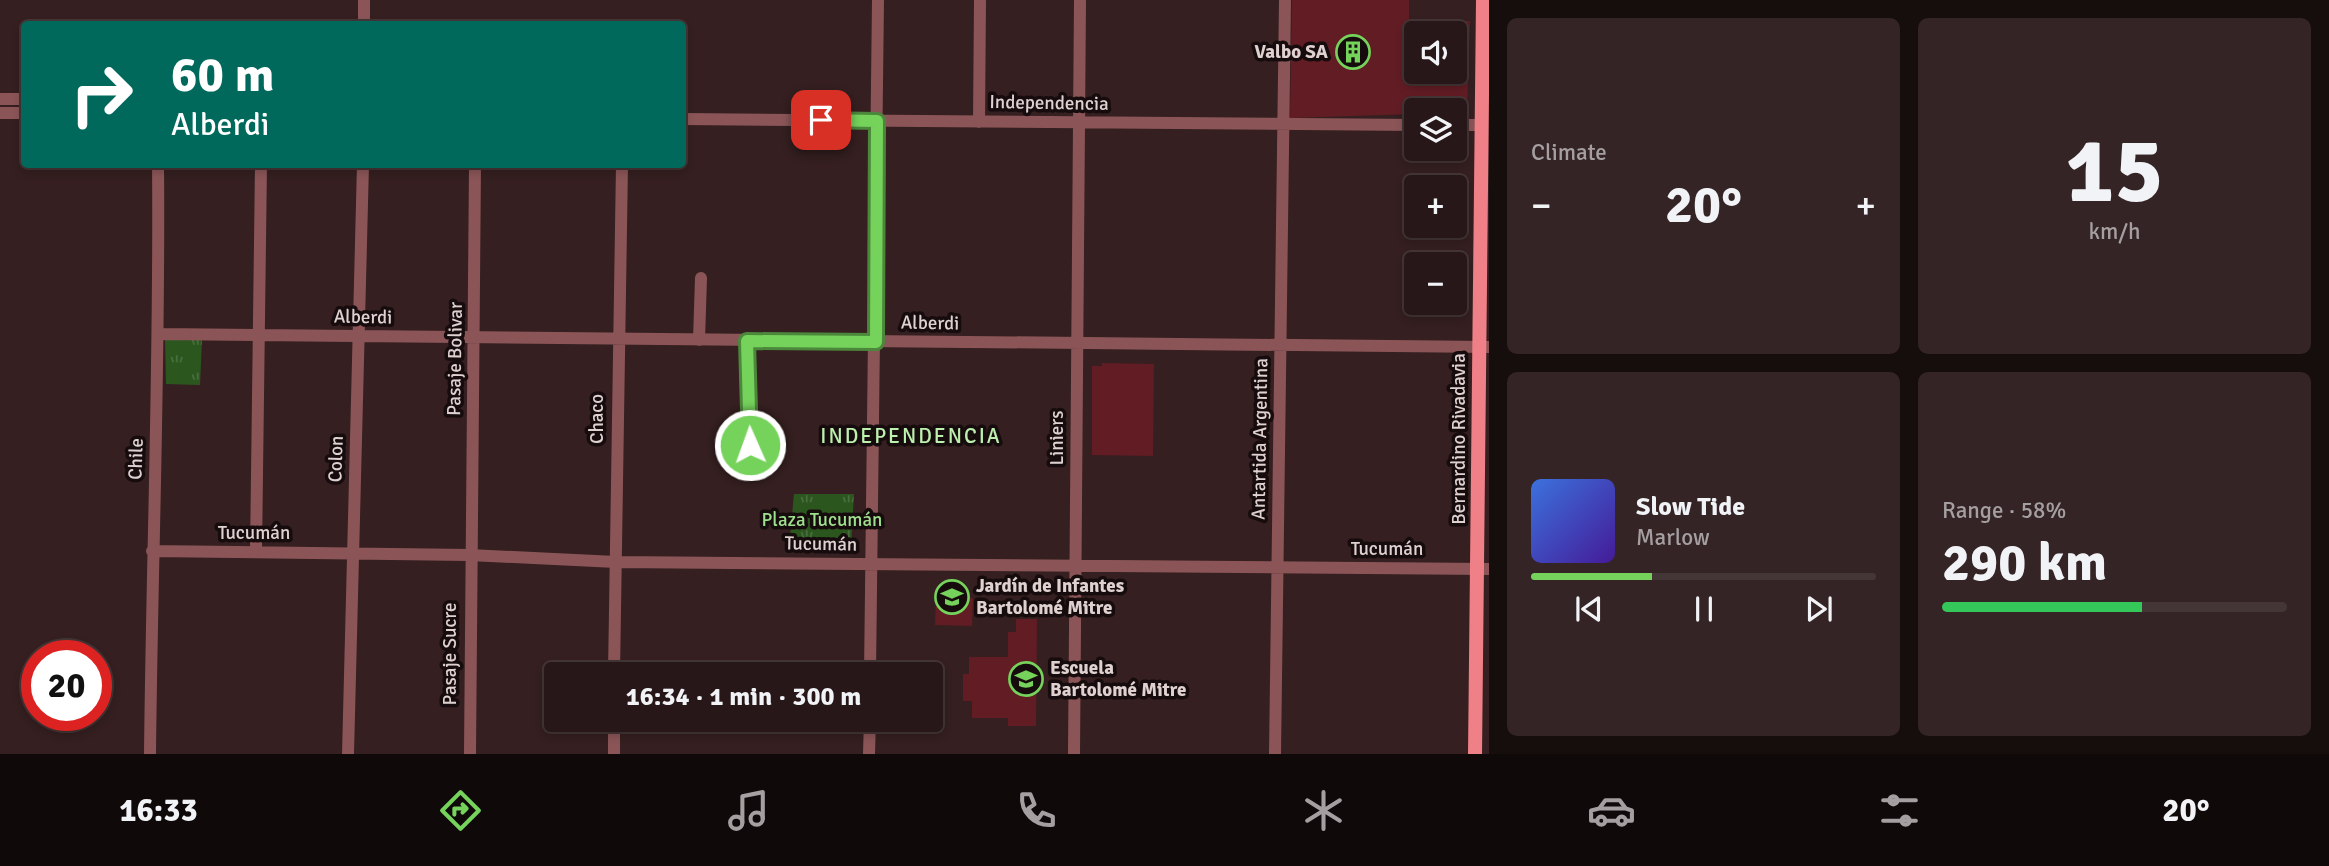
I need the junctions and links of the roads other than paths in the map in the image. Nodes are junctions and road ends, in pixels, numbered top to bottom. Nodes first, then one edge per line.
1 (364, 0) edge
2 (878, 0) edge
3 (980, 0) edge
4 (1080, 0) edge
5 (1285, 0) edge
6 (1483, 0) edge
7 (364, 21) edge
8 (1486, 35) edge
9 (0, 99) edge
10 (21, 99) edge
11 (0, 113) edge
12 (21, 113) edge
13 (686, 119) edge
14 (877, 121) junction
15 (979, 122) junction
16 (1078, 123) junction
17 (1284, 124) junction
18 (1404, 125) edge
19 (1467, 125) edge
20 (1481, 125) junction
21 (158, 168) edge
22 (261, 168) edge
23 (363, 168) edge
24 (475, 168) edge
25 (622, 168) edge
26 (1484, 214) edge
27 (701, 278) dead end
28 (160, 334) junction
29 (257, 335) junction
30 (359, 336) junction
31 (475, 337) junction
32 (617, 339) junction
33 (699, 340) junction
34 (747, 341) junction
35 (876, 342) junction
36 (1076, 344) junction
37 (1281, 347) junction
38 (1484, 347) edge
39 (750, 445) dead end
40 (152, 551) junction
41 (256, 552) junction
42 (352, 553) junction
43 (470, 555) junction
44 (616, 562) junction
45 (872, 564) junction
46 (1076, 566) junction
47 (1278, 568) junction
48 (1483, 569) edge
49 (614, 662) edge
50 (870, 662) edge
51 (614, 732) edge
52 (870, 732) edge
53 (150, 754) edge
54 (348, 754) edge
55 (470, 754) edge
56 (614, 754) edge
57 (869, 754) edge
58 (1074, 754) edge
59 (1275, 754) edge
60 (1475, 754) edge

1 - 7 street
2 - 14 street
3 - 15 street
4 - 16 street, Liniers
5 - 17 street, Antartida Argentina
6 - 8 main road, Bernardino Rivadavia
8 - 20 main road, Bernardino Rivadavia
9 - 10 street
11 - 12 street
13 - 14 street, Independencia
14 - 15 street, Independencia
14 - 35 street
15 - 16 street, Independencia
16 - 17 street, Independencia
16 - 36 street, Liniers
17 - 18 street, Independencia
17 - 37 street, Antartida Argentina
19 - 20 street
20 - 26 main road, Bernardino Rivadavia
21 - 28 street, Chile
22 - 29 street
23 - 30 street, Colon
24 - 31 street, Pasaje Bolivar
25 - 32 street, Chaco
26 - 38 main road, Bernardino Rivadavia
27 - 33 street
28 - 29 street, Alberdi
28 - 40 street, Chile
29 - 30 street, Alberdi
29 - 41 street
30 - 31 street, Alberdi
30 - 42 street, Colon
31 - 32 street, Alberdi
31 - 43 street, Pasaje Bolivar
32 - 33 street, Alberdi
32 - 44 street, Chaco
33 - 34 street, Alberdi
34 - 35 street, Alberdi
34 - 39 street
35 - 36 street, Alberdi
35 - 45 street
36 - 37 street, Alberdi
36 - 46 street, Liniers
37 - 38 street, Alberdi
37 - 47 street, Antartida Argentina
38 - 48 main road, Bernardino Rivadavia
40 - 41 street, Tucumán
40 - 53 street, Chile
41 - 42 street, Tucumán
42 - 43 street, Tucumán
42 - 54 street, Colon
43 - 44 street, Tucumán
43 - 55 street, Pasaje Sucre
44 - 45 street, Tucumán
44 - 49 street, Chaco
45 - 46 street, Tucumán
45 - 50 street
46 - 47 street, Tucumán
46 - 58 street, Liniers
47 - 48 street, Tucumán
47 - 59 street, Antartida Argentina
48 - 60 main road, Bernardino Rivadavia
51 - 56 street
52 - 57 street

